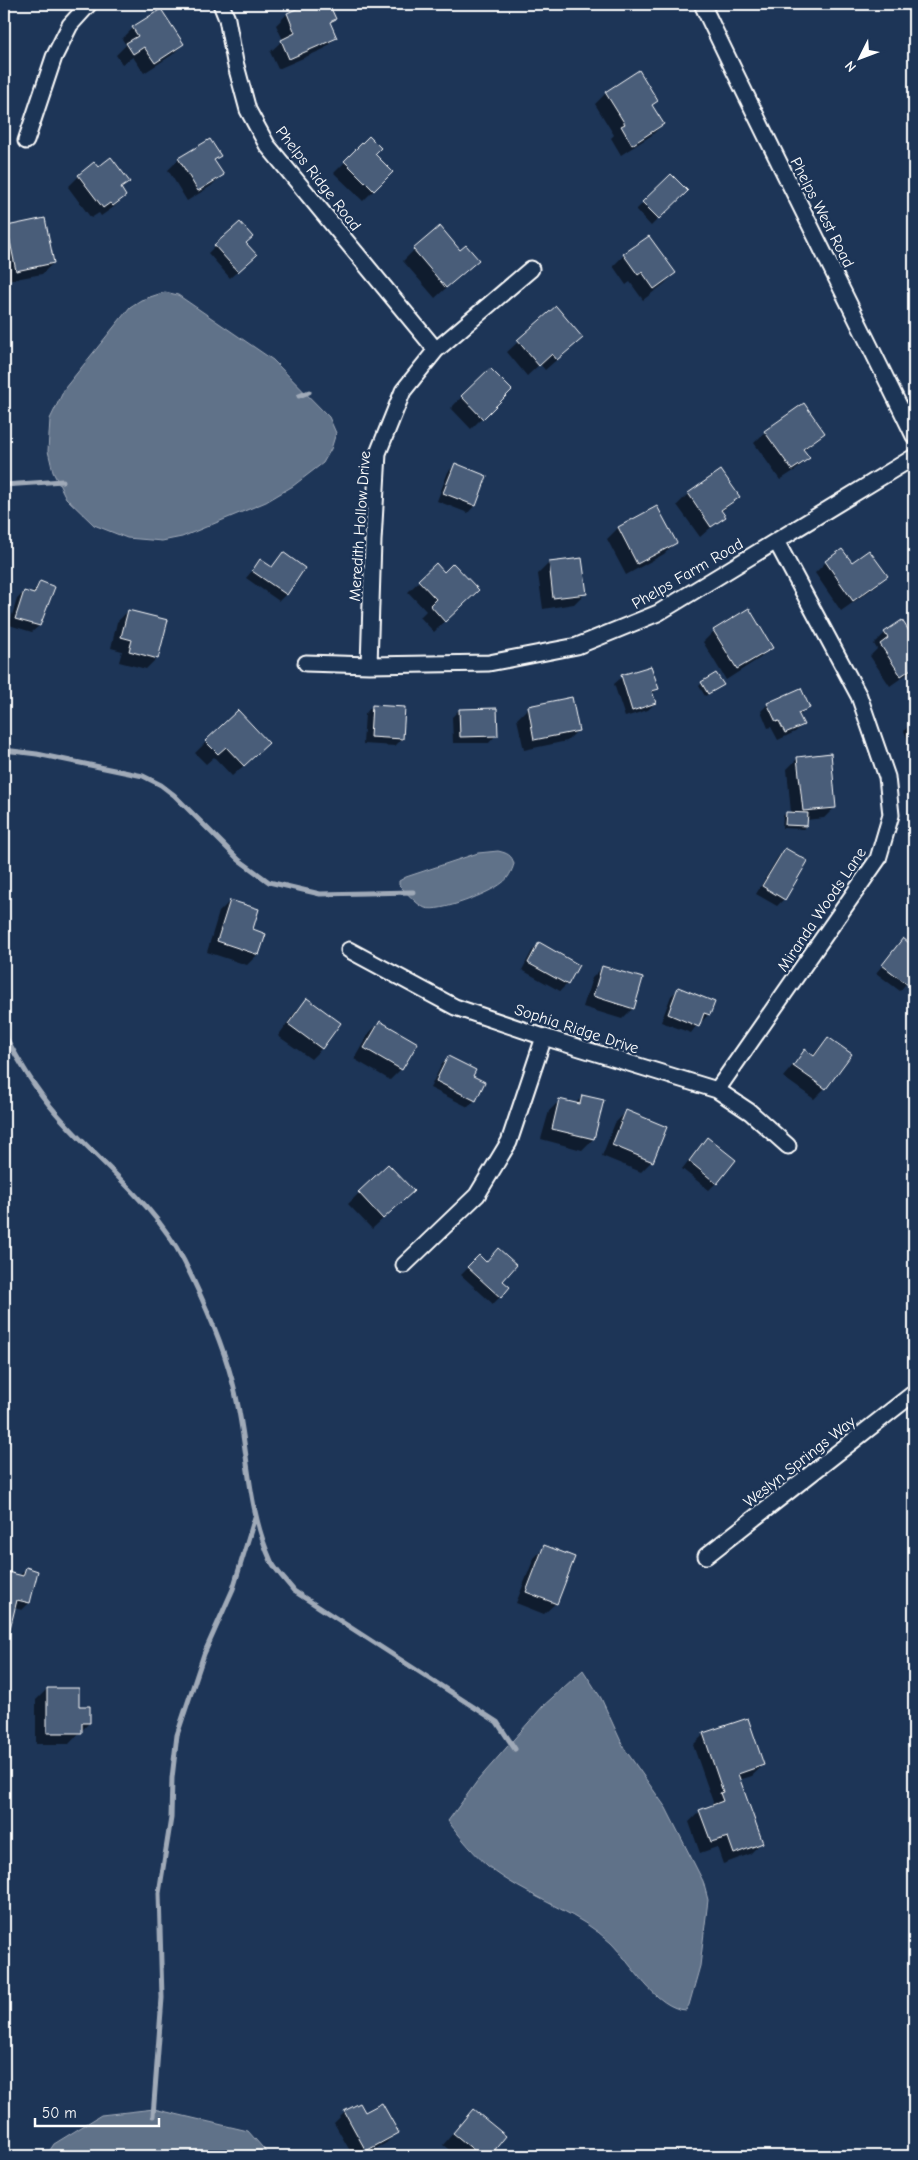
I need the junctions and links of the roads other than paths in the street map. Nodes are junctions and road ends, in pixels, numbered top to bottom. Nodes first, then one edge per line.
1 (89, 4) edge
2 (221, 4) edge
3 (702, 4) edge
4 (26, 141) dead end
5 (530, 269) dead end
6 (436, 350) junction
7 (914, 436) edge
8 (914, 457) edge
9 (776, 541) junction
10 (306, 663) dead end
11 (369, 665) junction
12 (349, 950) dead end
13 (544, 1037) junction
14 (716, 1090) junction
15 (788, 1146) dead end
16 (404, 1265) dead end
17 (914, 1393) edge
18 (706, 1556) dead end

1 - 4 street
2 - 6 street, Phelps Ridge Road
3 - 7 street, Phelps West Road
5 - 6 street, Meredith Hollow Drive
6 - 11 street, Meredith Hollow Drive
8 - 9 street, Phelps Farm Road
9 - 11 street, Phelps Farm Road
9 - 14 street, Miranda Woods Lane
10 - 11 street, Phelps Farm Road
12 - 13 street, Sophia Ridge Drive
13 - 14 street, Sophia Ridge Drive
13 - 16 street
14 - 15 street, Sophia Ridge Drive
17 - 18 street, Weslyn Springs Way

